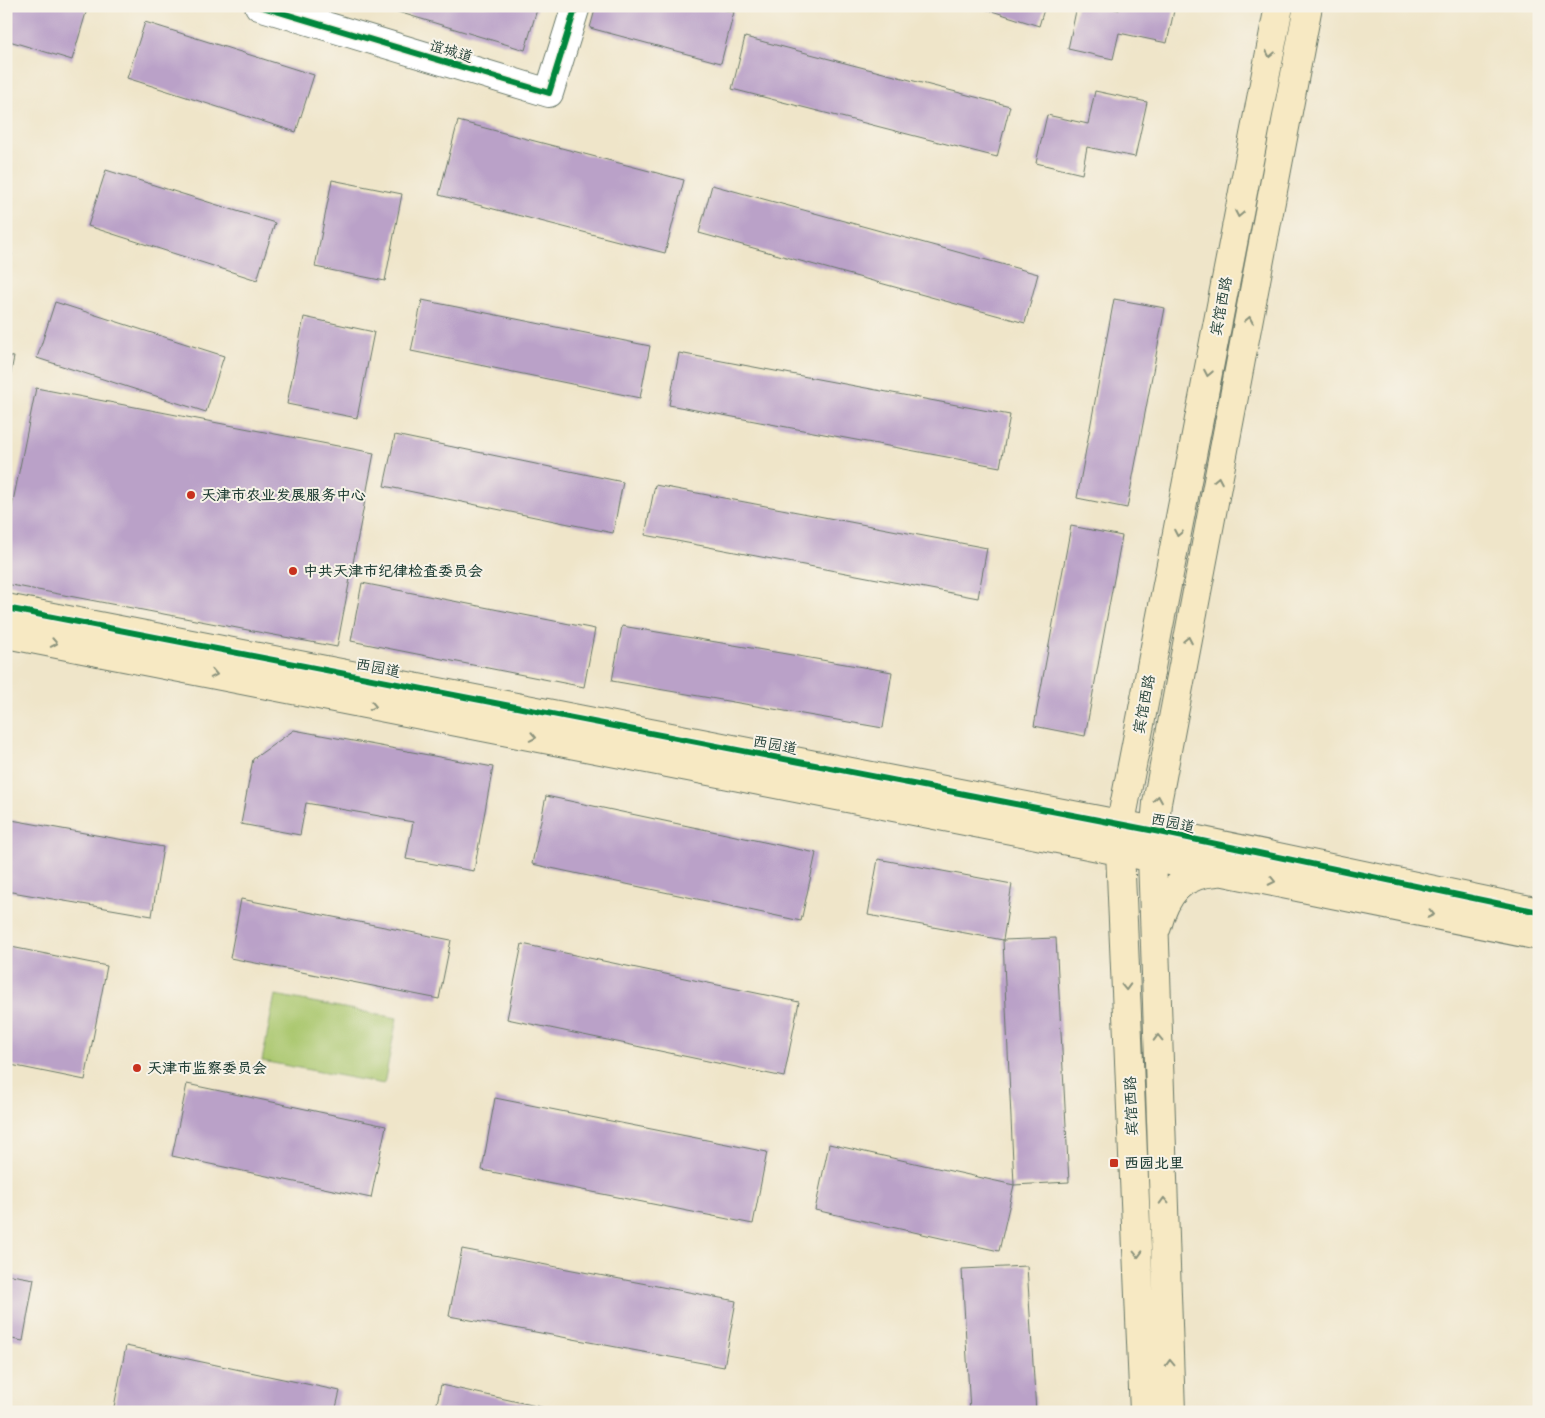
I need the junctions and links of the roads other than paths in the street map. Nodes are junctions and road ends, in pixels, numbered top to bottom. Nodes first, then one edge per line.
1 (259, 6) edge
2 (576, 6) edge
3 (1279, 6) edge
4 (1308, 6) edge
5 (6, 608) edge
6 (6, 634) edge
7 (1121, 838) junction
8 (1156, 855) junction
9 (1228, 860) junction
10 (1539, 912) edge
11 (1155, 935) junction
12 (1539, 936) edge
13 (1124, 938) junction
14 (1144, 1412) edge
15 (1171, 1412) edge

1 - 2 street, 谊城道
3 -> 7 street, 宾馆西路
8 -> 4 street, 宾馆西路
5 - 7 street, 西园道
6 -> 7 street, 西园道
7 - 8 street, 西园道
7 - 13 street, 宾馆西路
8 - 9 street, 西园道
8 - 11 street, 宾馆西路
8 - 13 street
9 - 10 street, 西园道
9 - 11 street
9 -> 12 street, 西园道
15 -> 11 street, 宾馆西路
13 -> 14 street, 宾馆西路

